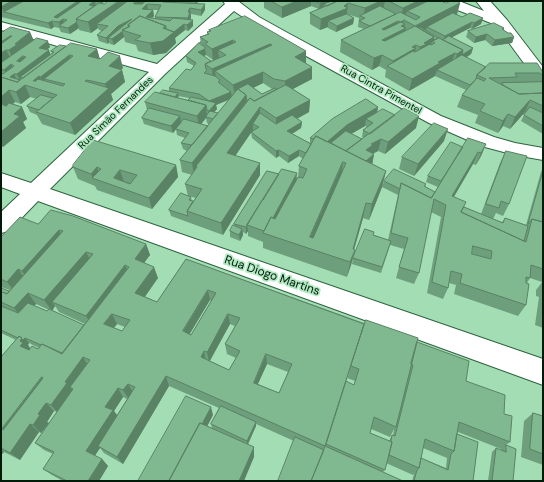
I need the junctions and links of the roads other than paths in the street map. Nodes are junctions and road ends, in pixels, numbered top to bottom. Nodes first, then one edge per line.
1 (447, 1) edge
2 (483, 1) edge
3 (232, 2) edge
4 (502, 23) junction
5 (1, 26) edge
6 (160, 70) junction
7 (543, 78) edge
8 (543, 154) edge
9 (1, 180) edge
10 (34, 192) junction
11 (1, 225) edge
12 (543, 372) edge

1 - 4 street
2 - 4 street
3 - 6 street, Rua Simão Fernandes
3 - 8 street, Rua Cintra Pimentel
4 - 7 street
5 - 6 street
6 - 10 street, Rua Simão Fernandes
9 - 10 street, Rua Diogo Martins
10 - 11 street, Rua Simão Fernandes
10 - 12 street, Rua Diogo Martins

